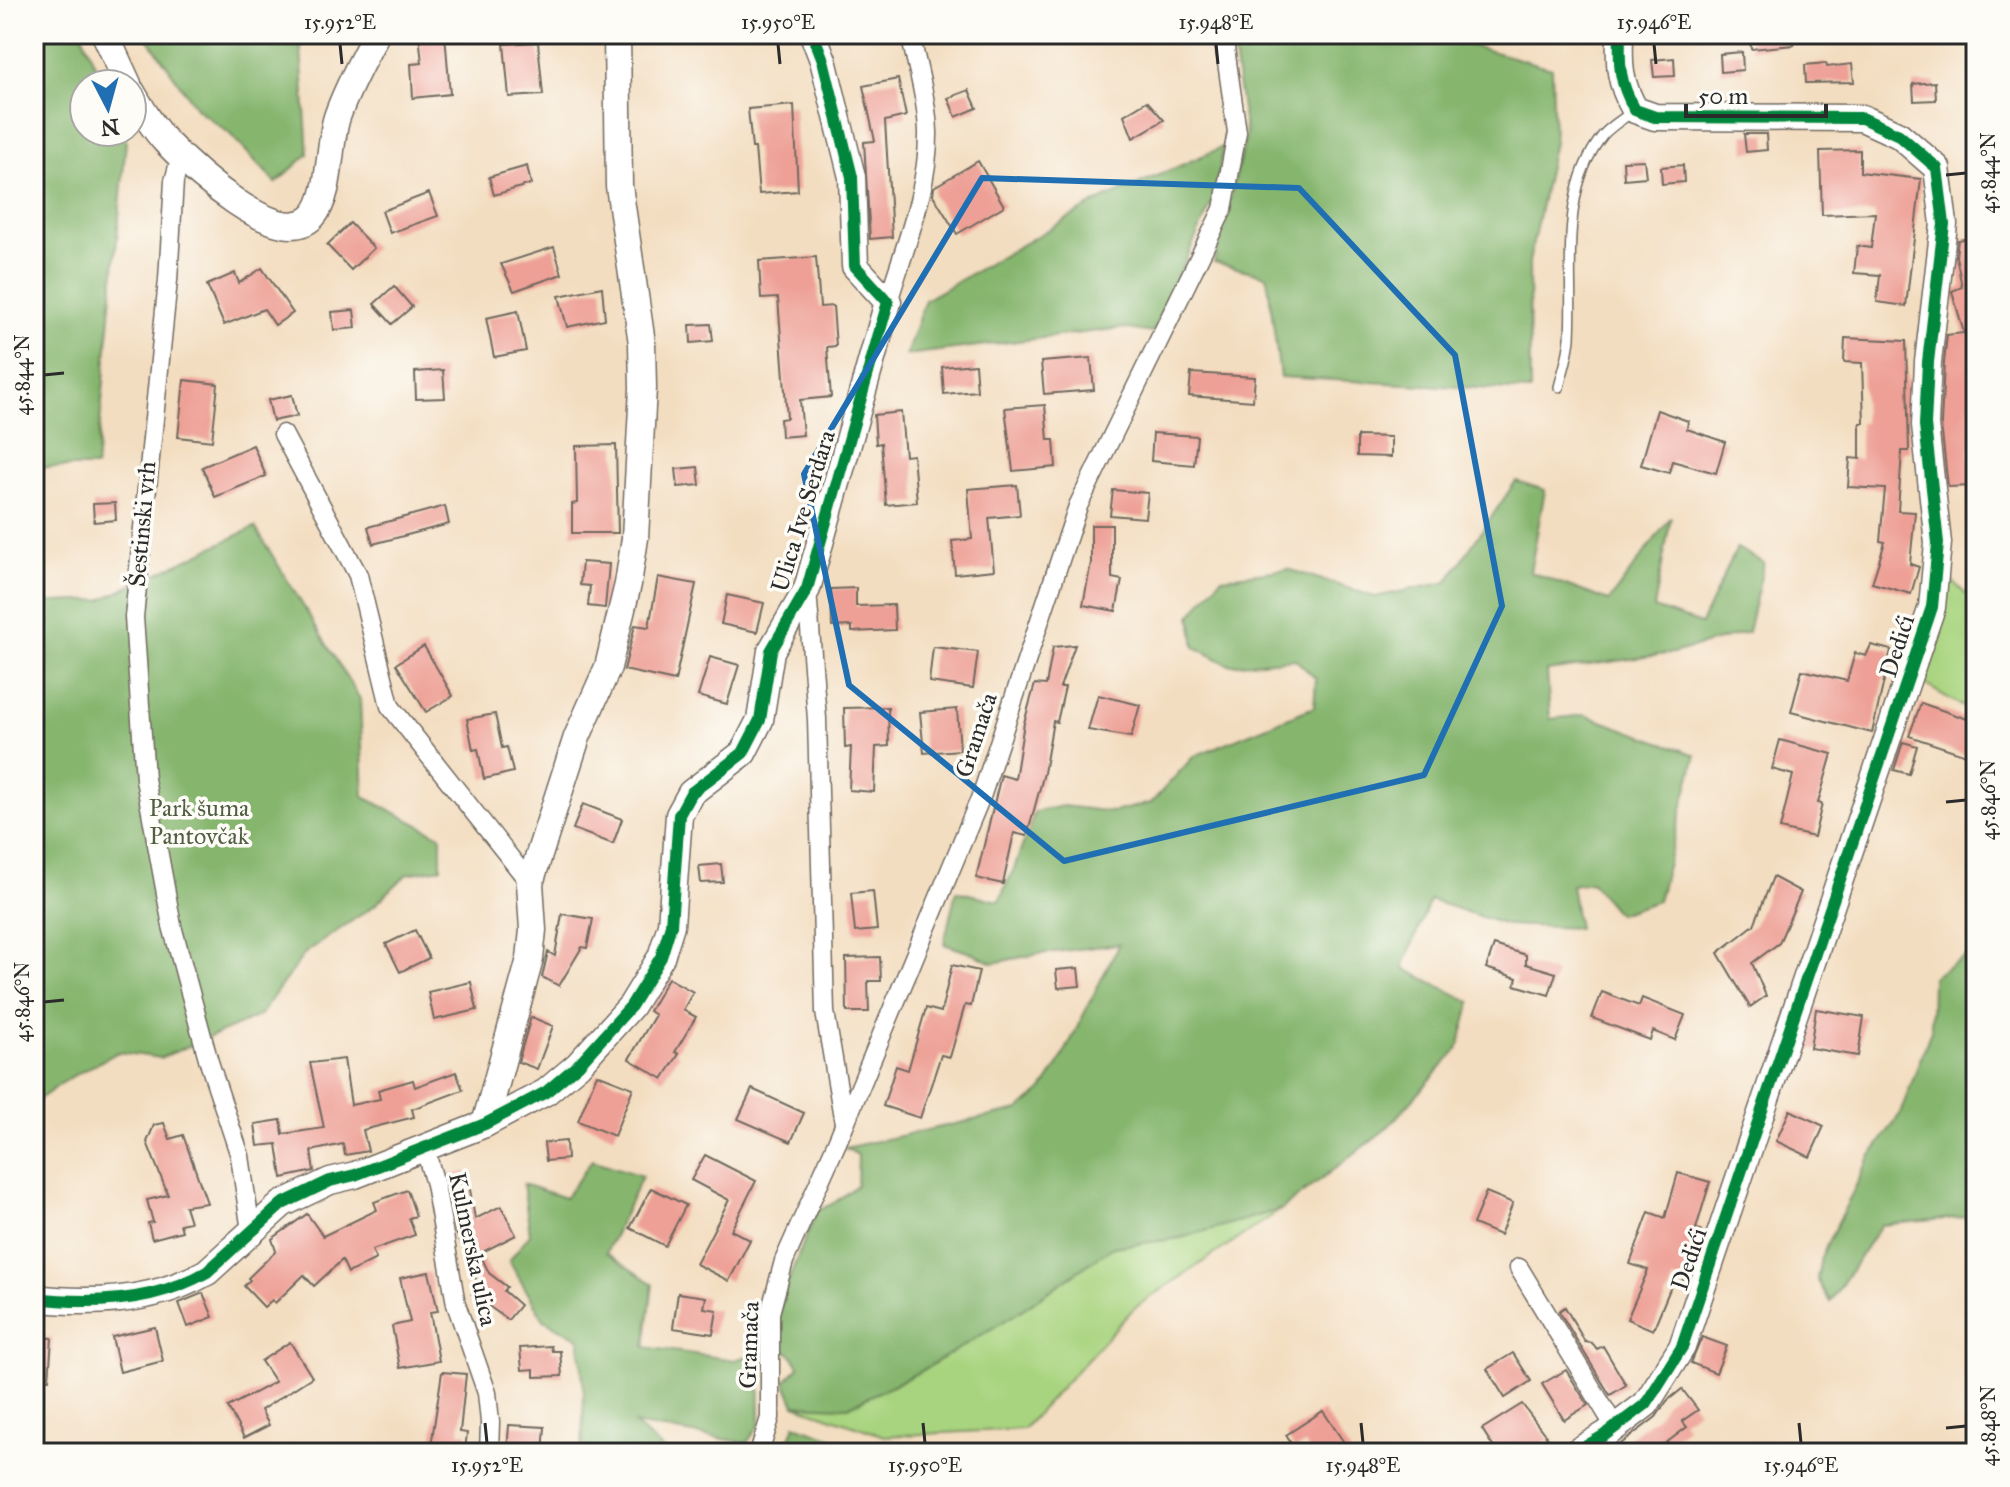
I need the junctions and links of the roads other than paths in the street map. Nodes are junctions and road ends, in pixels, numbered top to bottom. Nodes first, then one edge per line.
1 (105, 34) edge
2 (376, 34) edge
3 (617, 34) edge
4 (813, 34) edge
5 (910, 34) edge
6 (1223, 34) edge
7 (1620, 34) edge
8 (121, 68) edge
9 (1635, 110) junction
10 (148, 117) edge
11 (181, 156) junction
12 (888, 302) junction
13 (1559, 387) dead end
14 (283, 434) dead end
15 (807, 589) junction
16 (530, 883) junction
17 (485, 1124) junction
18 (844, 1125) junction
19 (425, 1149) junction
20 (251, 1231) junction
21 (1519, 1268) dead end
22 (34, 1298) edge
23 (1615, 1427) junction
24 (489, 1453) edge
25 (759, 1453) edge
26 (1575, 1453) edge

1 - 8 street
2 - 11 street
3 - 16 street
4 - 12 street
5 - 12 street, Ulica Ive Serdara
6 - 18 street, Gramača
7 - 9 street
9 - 13 lane
9 - 23 street, Dedići
10 - 11 street
11 - 20 street, Šestinski vrh
12 - 15 street, Ulica Ive Serdara
14 - 16 street
15 - 17 street, Ulica Ive Serdara
15 - 18 street, Ulica Ive Serdara
16 - 17 street
17 - 19 street, Ulica Ive Serdara
18 - 25 street, Gramača
19 - 20 street
19 - 24 street, Kulmerska ulica
20 - 22 street
21 - 23 street
23 - 26 street, Dedići

